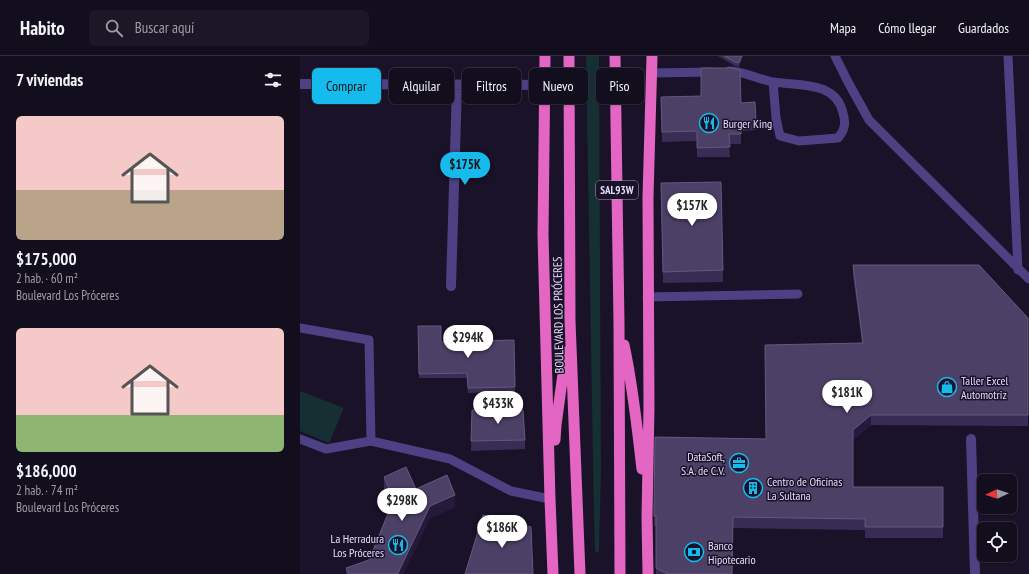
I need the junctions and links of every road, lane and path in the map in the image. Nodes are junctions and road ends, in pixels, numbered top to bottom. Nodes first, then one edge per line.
1 (545, 56) edge
2 (569, 56) edge
3 (615, 56) edge
4 (652, 56) edge
5 (835, 56) edge
6 (1008, 56) edge
7 (545, 68) edge
8 (652, 73) junction
9 (773, 82) junction
10 (300, 84) edge
11 (457, 85) junction
12 (529, 85) edge
13 (545, 104) edge
14 (1018, 270) junction
15 (1029, 279) edge
16 (451, 286) dead end
17 (798, 294) dead end
18 (647, 297) junction
19 (570, 321) junction
20 (619, 324) junction
21 (300, 328) edge
22 (300, 439) edge
23 (971, 439) dead end
24 (371, 441) junction
25 (550, 499) junction
26 (647, 517) junction
27 (552, 534) junction
28 (553, 574) edge
29 (580, 574) edge
30 (620, 574) edge
31 (648, 574) edge
32 (975, 574) edge

1 - 7 highway
2 - 19 highway, BOULEVARD LOS PRÓCERES
3 - 20 highway, SAL93W
4 - 8 highway
5 - 14 lane
6 - 14 lane
8 - 9 lane
8 - 18 highway
9 - 9 lane
10 - 11 street
11 - 12 street
11 - 16 street
13 - 25 highway
14 - 15 lane
17 - 18 lane
18 - 26 highway
19 - 27 highway
19 - 29 highway, BOULEVARD LOS PRÓCERES
20 - 26 highway
20 - 30 highway, SAL93W
21 - 24 lane
22 - 24 lane
23 - 32 street
24 - 25 lane
25 - 27 highway
26 - 31 highway
27 - 28 highway

